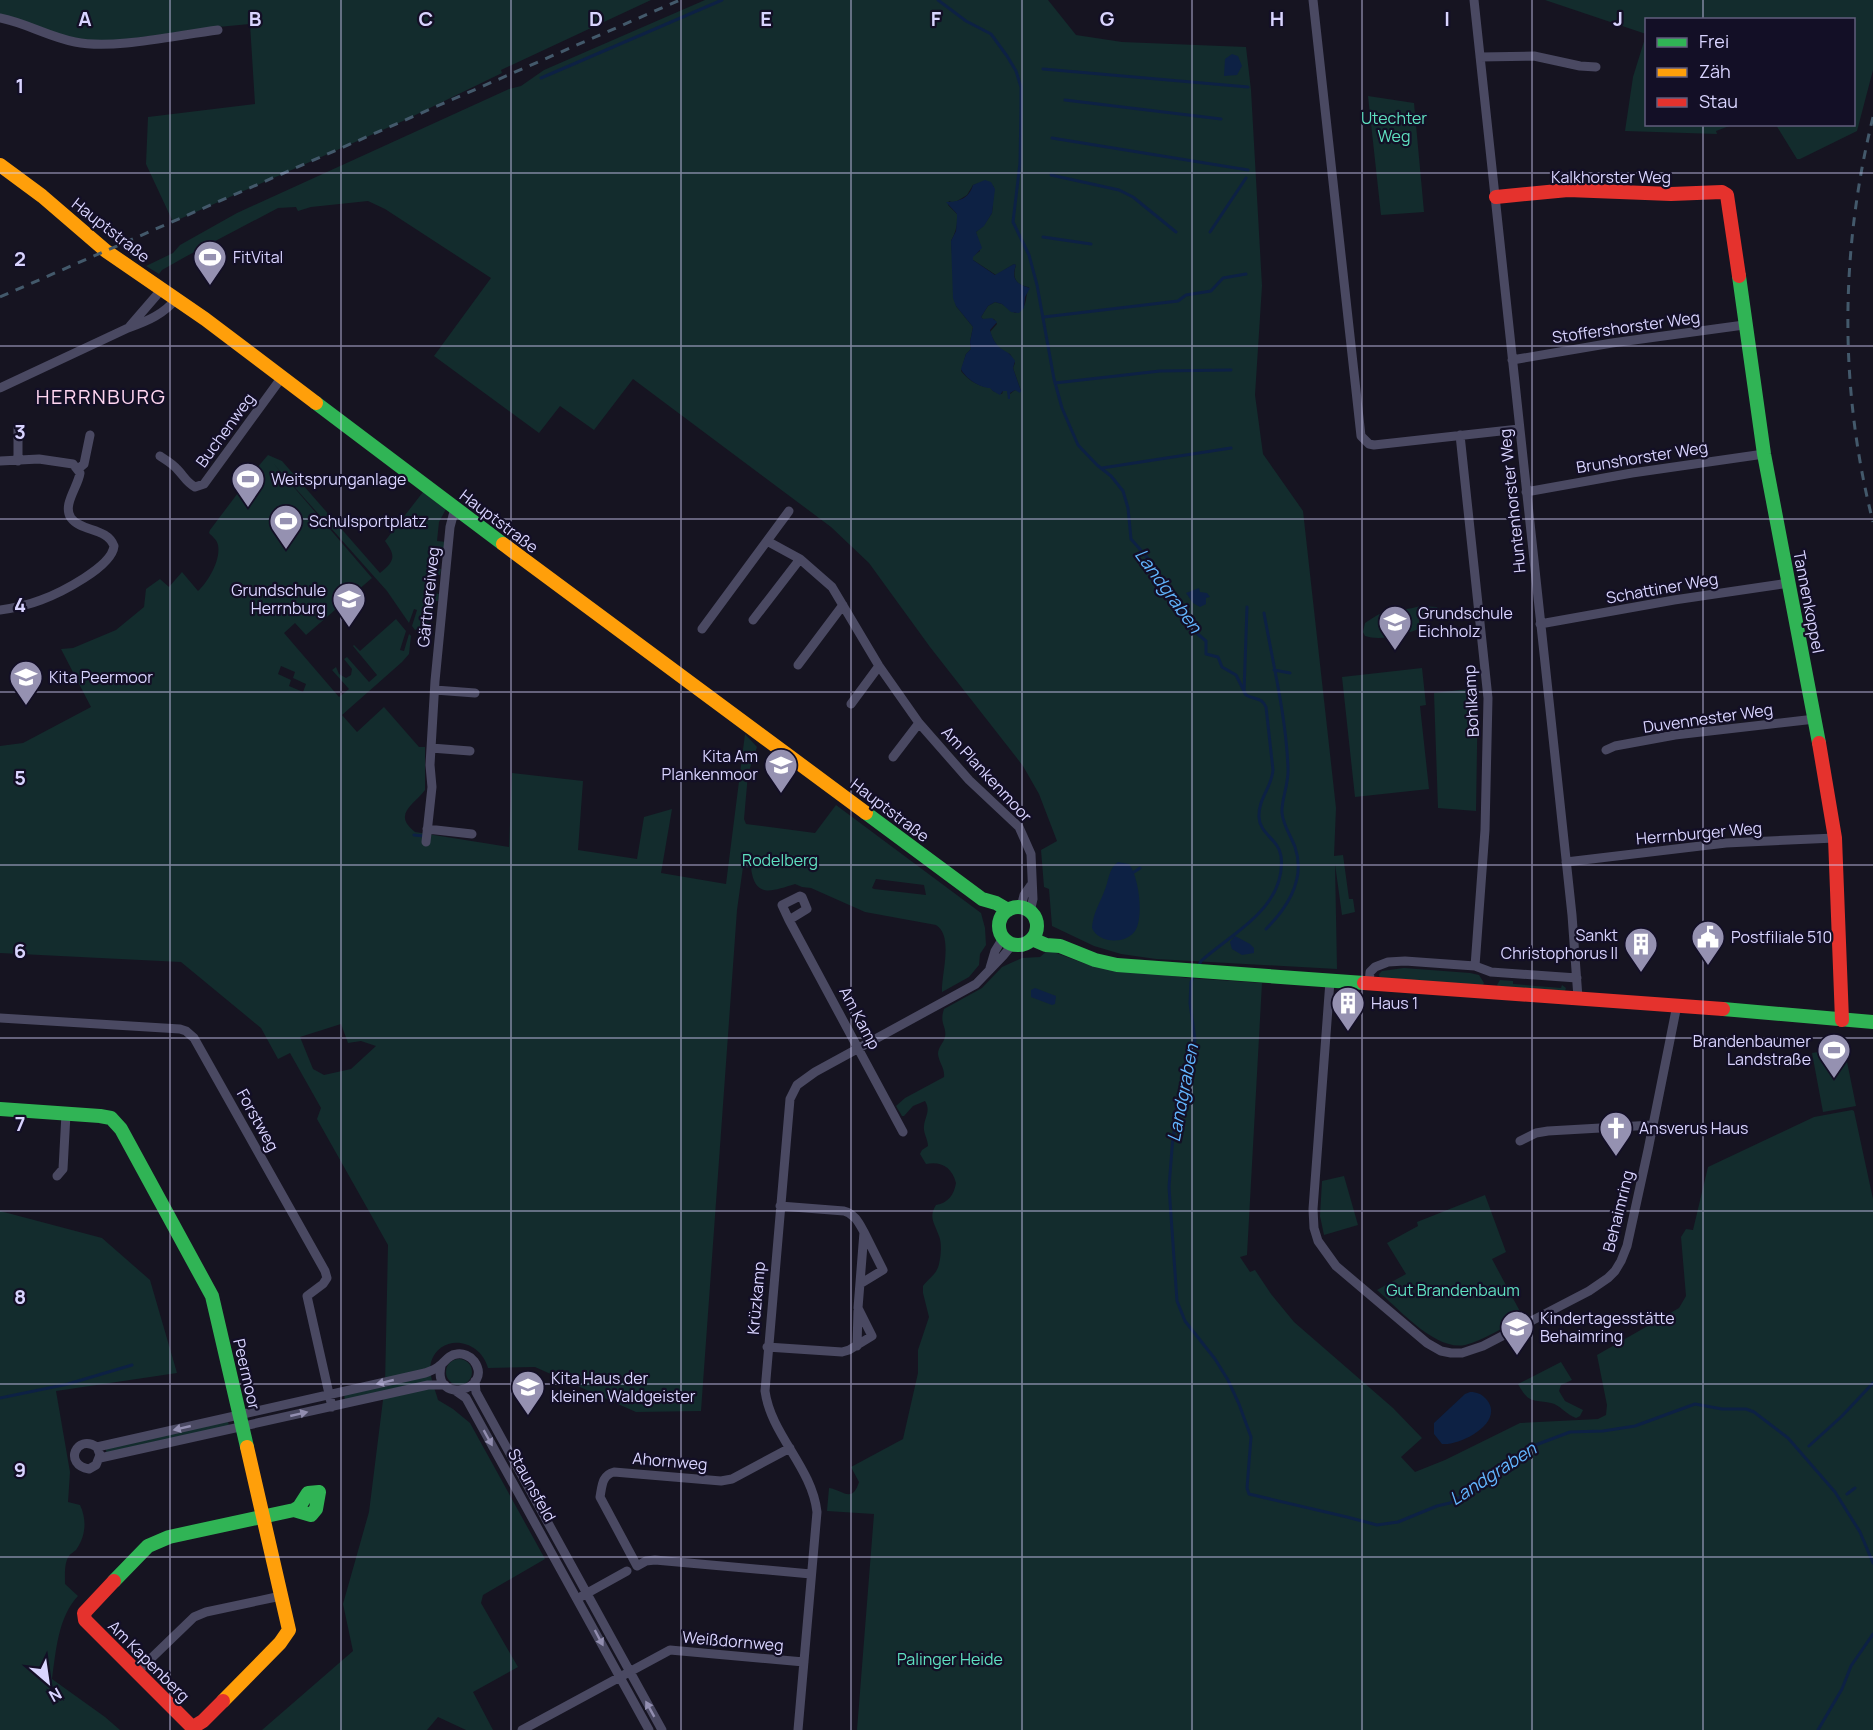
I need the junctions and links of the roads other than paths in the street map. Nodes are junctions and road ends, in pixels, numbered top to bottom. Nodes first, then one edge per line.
1 (1312, 0) edge
2 (1474, 0) edge
3 (0, 18) edge
4 (218, 30) dead end
5 (1480, 57) junction
6 (1596, 67) dead end
7 (0, 165) edge
8 (1726, 193) joint
9 (1496, 197) junction
10 (162, 289) junction
11 (177, 298) junction
12 (1744, 326) junction
13 (128, 327) junction
14 (1512, 360) junction
15 (282, 377) junction
16 (0, 388) edge
17 (18, 428) dead end
18 (1519, 429) junction
19 (90, 435) dead end
20 (1460, 435) junction
21 (1764, 454) junction
22 (160, 456) dead end
23 (18, 460) junction
24 (0, 461) edge
25 (78, 469) junction
26 (1526, 492) junction
27 (455, 508) junction
28 (789, 511) dead end
29 (767, 541) junction
30 (800, 559) junction
31 (1788, 583) junction
32 (843, 605) junction
33 (0, 610) edge
34 (753, 620) dead end
35 (1540, 624) junction
36 (702, 629) dead end
37 (798, 665) dead end
38 (879, 666) junction
39 (435, 690) junction
40 (475, 693) dead end
41 (851, 704) dead end
42 (1815, 719) junction
43 (919, 723) junction
44 (431, 748) junction
45 (470, 750) dead end
46 (1605, 750) dead end
47 (894, 757) dead end
48 (427, 829) junction
49 (472, 834) dead end
50 (1835, 838) junction
51 (426, 842) dead end
52 (1566, 862) junction
53 (1015, 913) junction
54 (789, 920) dead end
55 (1034, 934) junction
56 (1007, 941) junction
57 (1475, 966) junction
58 (1577, 978) junction
59 (1330, 981) junction
60 (1369, 984) junction
61 (1578, 998) junction
62 (1677, 1005) junction
63 (0, 1018) edge
64 (1842, 1020) junction
65 (1873, 1022) edge
66 (859, 1048) junction
67 (0, 1109) edge
68 (66, 1114) junction
69 (1653, 1125) junction
70 (903, 1132) dead end
71 (1520, 1141) dead end
72 (57, 1176) dead end
73 (780, 1206) junction
74 (864, 1232) junction
75 (860, 1284) junction
76 (858, 1308) junction
77 (857, 1346) junction
78 (767, 1347) junction
79 (441, 1366) junction
80 (475, 1382) junction
81 (445, 1385) junction
82 (456, 1390) junction
83 (329, 1395) junction
84 (332, 1407) junction
85 (241, 1421) junction
86 (97, 1447) junction
87 (790, 1448) junction
88 (100, 1458) junction
89 (294, 1510) dead end
90 (262, 1517) junction
91 (633, 1568) junction
92 (811, 1574) junction
93 (587, 1593) junction
94 (281, 1596) junction
95 (577, 1599) junction
96 (804, 1662) junction
97 (137, 1672) junction
98 (630, 1672) junction
99 (620, 1678) junction
100 (190, 1725) joint
101 (522, 1730) edge
102 (649, 1730) edge
103 (662, 1730) edge
104 (798, 1730) edge

1 - 20 street
2 - 5 street, Huntenhorster Weg
3 - 4 street
5 - 6 street
5 - 9 street, Huntenhorster Weg
7 - 10 street, Hauptstraße
8 - 9 street, Kalkhorster Weg
8 - 12 street, Tannenkoppel
9 - 14 street, Huntenhorster Weg
10 - 11 street, Hauptstraße
10 - 13 street
11 - 13 street
11 - 15 street, Hauptstraße
12 - 14 street, Stoffershorster Weg
12 - 21 street, Tannenkoppel
13 - 16 street
14 - 18 street, Huntenhorster Weg
15 - 22 street, Buchenweg
15 - 27 street, Hauptstraße
17 - 23 street
18 - 20 street
18 - 26 street, Huntenhorster Weg
19 - 25 street
20 - 57 street, Bohlkamp
21 - 26 street, Brunshorster Weg
21 - 31 street, Tannenkoppel
23 - 24 street
23 - 25 street
25 - 33 street
26 - 35 street, Huntenhorster Weg
27 - 39 street, Gärtnereiweg
27 - 53 street, Hauptstraße
28 - 29 street
29 - 30 street, Am Plankenmoor
29 - 36 street
30 - 32 street, Am Plankenmoor
30 - 34 street
31 - 35 street, Schattiner Weg
31 - 42 street, Tannenkoppel
32 - 37 street
32 - 38 street, Am Plankenmoor
35 - 52 street, Huntenhorster Weg
38 - 41 street
38 - 43 street, Am Plankenmoor
39 - 40 street
39 - 44 street, Gärtnereiweg
42 - 46 street, Duvennester Weg
42 - 50 street, Tannenkoppel
43 - 47 street, Am Plankenmoor
43 - 53 street, Am Plankenmoor
44 - 45 street
44 - 48 street, Gärtnereiweg
48 - 49 street
48 - 51 street, Gärtnereiweg
50 - 52 street, Herrnburger Weg
50 - 64 street, Tannenkoppel
52 - 58 street, Huntenhorster Weg
53 - 55 street, Hauptstraße
53 - 56 street, Hauptstraße
54 - 66 street, Am Kamp
55 - 56 street
55 - 59 street
56 - 66 street, Krüzkamp
57 - 58 street
57 - 60 street
58 - 61 street, Huntenhorster Weg
59 - 60 street
59 - 69 street, Behaimring
60 - 61 street
61 - 62 street
62 - 64 street
62 - 69 street, Behaimring
63 - 83 street, Forstweg
64 - 65 street
66 - 70 street, Am Kamp
66 - 73 street, Krüzkamp
67 - 68 street, Peermoor
68 - 72 street
68 - 85 street, Peermoor
69 - 71 street
73 - 74 street
73 - 78 street, Krüzkamp
74 - 75 street
74 - 75 street
75 - 76 street
76 - 77 street
76 - 77 street
77 - 78 street
78 - 87 street, Krüzkamp
79 - 80 street
79 - 81 street
79 -> 83 street
80 - 82 street
80 - 93 street, Staunsfeld
81 - 82 street
81 - 84 street
82 -> 95 street, Staunsfeld
83 - 84 street
83 - 85 street
85 -> 84 street
85 -> 86 street
85 - 88 street
85 - 90 street, Peermoor
86 - 88 street
86 - 88 street
87 - 91 street, Ahornweg
87 - 92 street, Krüzkamp
89 - 90 street
90 - 94 street, Peermoor
90 - 97 street, Am Kapenberg
91 - 92 street
91 - 93 street
92 - 96 street, Krüzkamp
93 - 95 street
93 - 98 street, Staunsfeld
94 - 97 street
94 - 100 street, Peermoor
95 -> 99 street, Staunsfeld
96 - 98 street, Weißdornweg
96 - 104 street, Krüzkamp
97 - 100 street, Am Kapenberg
98 - 99 street
103 -> 98 street, Staunsfeld
99 - 101 street
99 - 102 street, Staunsfeld

